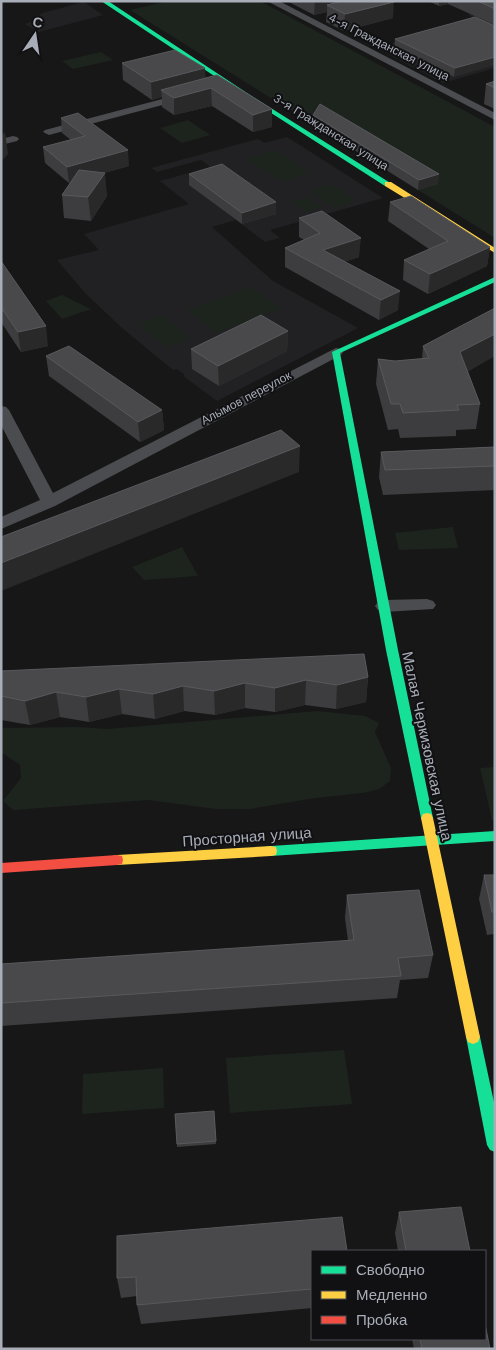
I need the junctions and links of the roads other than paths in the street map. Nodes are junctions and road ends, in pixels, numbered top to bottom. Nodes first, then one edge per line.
1 (104, 1) edge
2 (271, 1) edge
3 (321, 18) dead end
4 (310, 21) junction
5 (230, 84) junction
6 (216, 87) edge
7 (197, 92) edge
8 (495, 117) edge
9 (49, 132) dead end
10 (14, 139) dead end
11 (1, 142) edge
12 (495, 251) edge
13 (495, 279) edge
14 (336, 352) junction
15 (1, 410) edge
16 (49, 502) junction
17 (1, 524) edge
18 (427, 605) dead end
19 (384, 606) junction
20 (495, 836) edge
21 (431, 840) junction
22 (1, 868) edge
23 (495, 1145) edge

1 - 5 street, 3-я Гражданская улица
2 - 4 street, 4-я Гражданская улица
3 - 4 street
4 - 8 street, 4-я Гражданская улица
5 - 6 street
5 - 12 street, 3-я Гражданская улица
7 - 9 street
10 - 11 street
13 - 14 street, Алымов переулок
14 - 16 street, Алымов переулок
14 - 19 street, Малая Черкизовская улица
15 - 16 street
16 - 17 street, Алымов переулок
18 - 19 street
19 - 21 street, Малая Черкизовская улица
20 - 21 street, Просторная улица
21 - 22 street, Просторная улица
21 - 23 street, Малая Черкизовская улица

